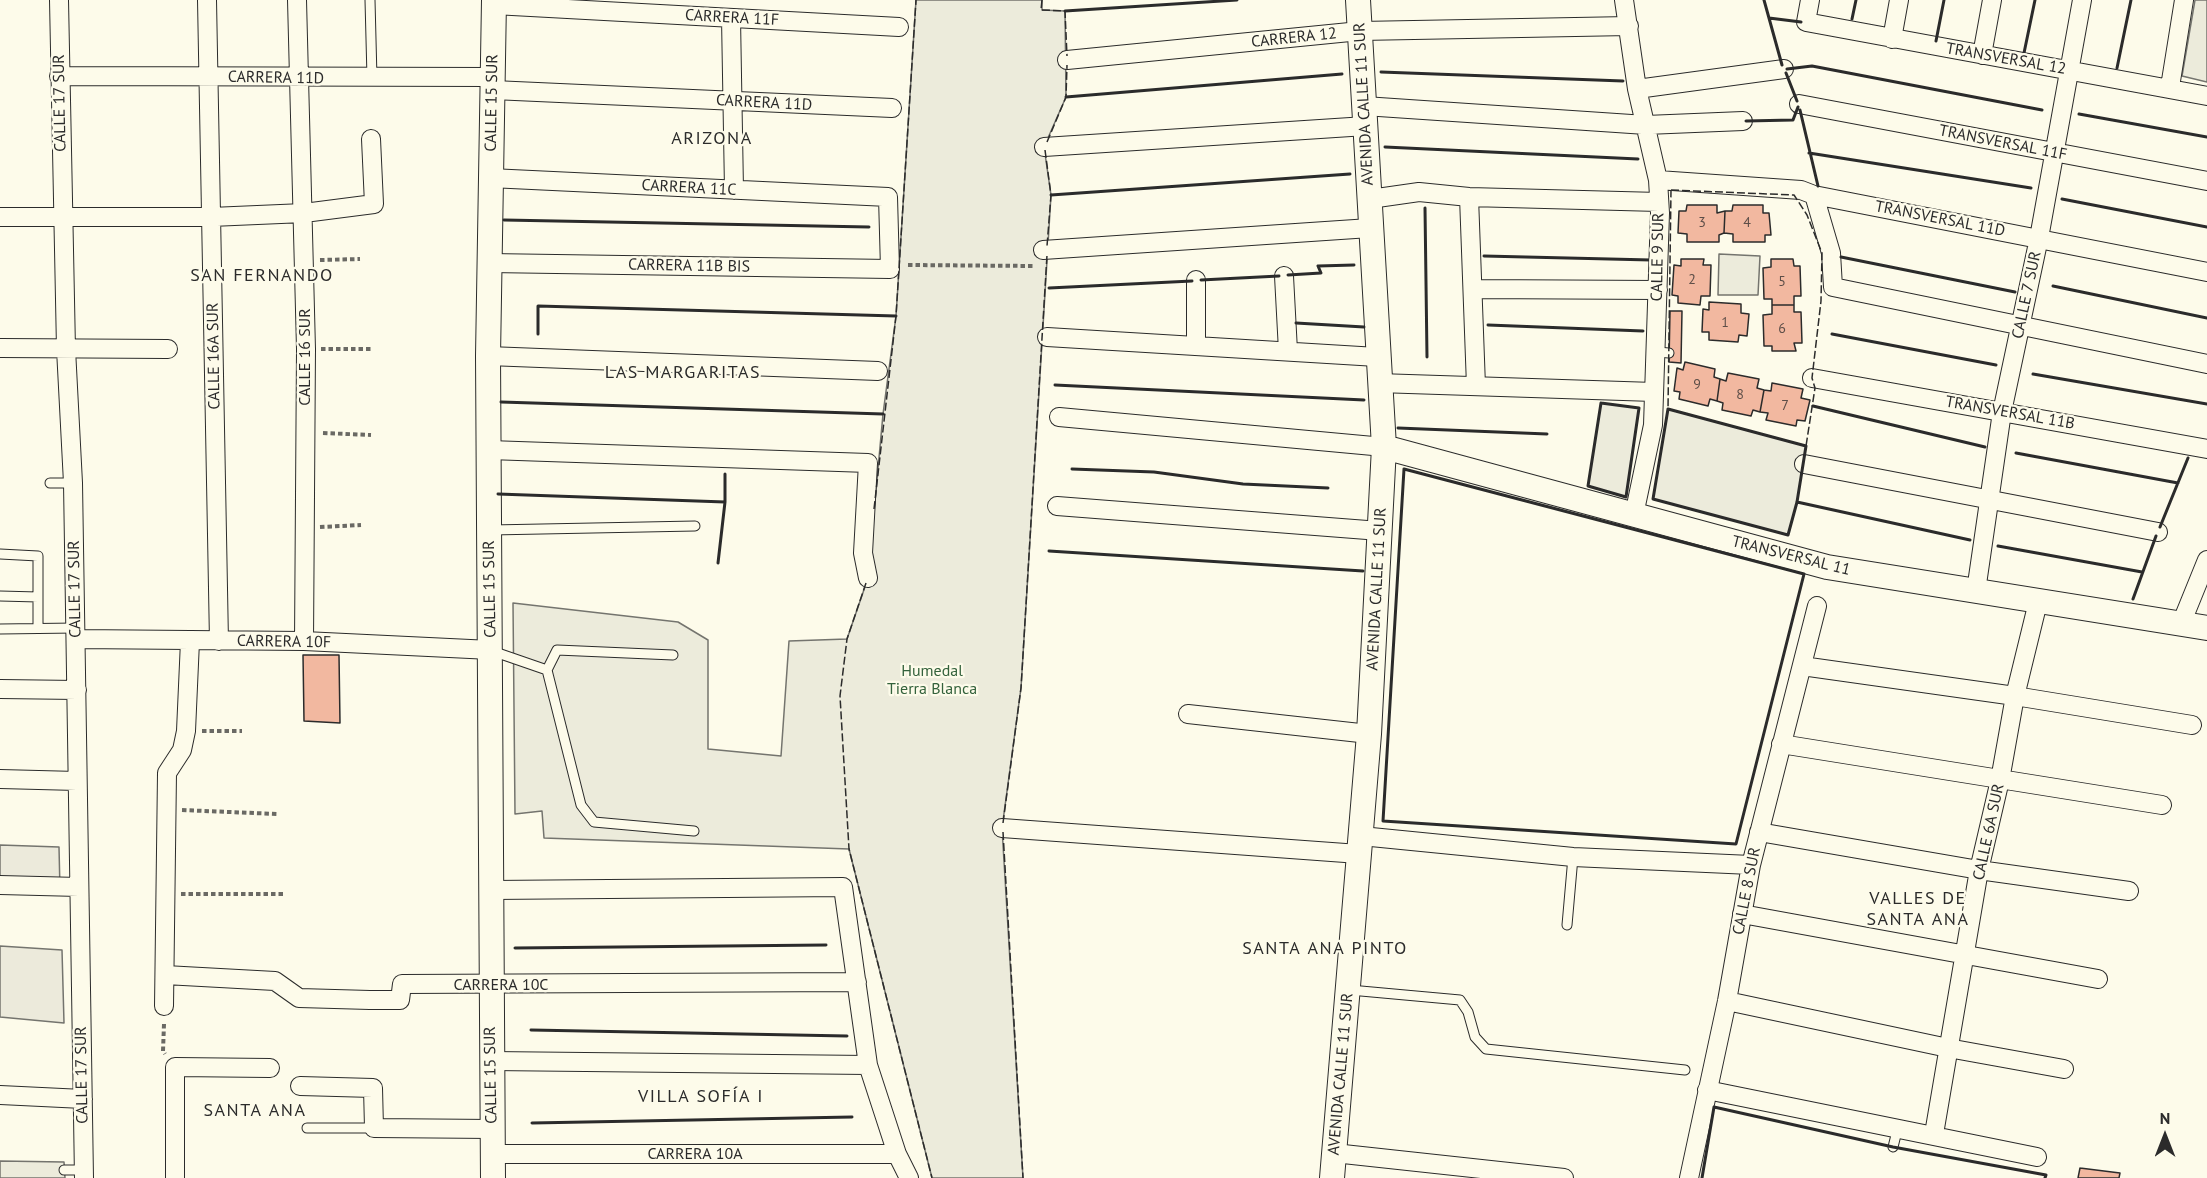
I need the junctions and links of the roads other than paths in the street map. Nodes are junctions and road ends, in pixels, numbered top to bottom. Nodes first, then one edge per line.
1 (59, 0) edge
2 (207, 0) edge
3 (297, 0) edge
4 (370, 0) edge
5 (1358, 0) edge
6 (1624, 0) edge
7 (1810, 0) edge
8 (1899, 0) edge
9 (1992, 0) edge
10 (2082, 0) edge
11 (2184, 0) edge
12 (494, 2) edge
13 (731, 18) junction
14 (1629, 26) junction
15 (899, 27) dead end
16 (1360, 31) junction
17 (1892, 39) junction
18 (1982, 55) junction
19 (1067, 60) dead end
20 (1784, 69) dead end
21 (2067, 70) junction
22 (60, 76) junction
23 (210, 77) junction
24 (300, 78) junction
25 (372, 78) junction
26 (492, 83) junction
27 (2170, 87) junction
28 (1637, 89) junction
29 (2207, 96) edge
30 (733, 101) junction
31 (1799, 104) dead end
32 (892, 108) dead end
33 (1365, 116) junction
34 (1743, 121) dead end
35 (1646, 125) junction
36 (371, 138) dead end
37 (1044, 147) dead end
38 (2052, 153) junction
39 (490, 178) junction
40 (1658, 180) junction
41 (2207, 182) edge
42 (734, 190) junction
43 (1814, 195) junction
44 (1469, 197) junction
45 (1370, 199) junction
46 (1659, 202) junction
47 (304, 213) junction
48 (0, 217) edge
49 (63, 217) junction
50 (211, 217) junction
51 (1370, 228) junction
52 (2039, 238) junction
53 (1043, 250) dead end
54 (489, 263) junction
55 (894, 267) joint
56 (2207, 272) edge
57 (1284, 276) dead end
58 (1196, 280) dead end
59 (1473, 289) junction
60 (1658, 290) junction
61 (2020, 326) junction
62 (1047, 337) dead end
63 (1196, 346) junction
64 (0, 348) edge
65 (66, 349) junction
66 (168, 349) dead end
67 (1288, 351) junction
68 (488, 356) junction
69 (1377, 357) junction
70 (2207, 364) edge
71 (878, 371) dead end
72 (1812, 378) dead end
73 (1378, 383) junction
74 (1476, 386) junction
75 (1654, 392) junction
76 (2002, 412) junction
77 (1059, 417) dead end
78 (1384, 447) junction
79 (2207, 449) edge
80 (489, 450) junction
81 (1804, 464) dead end
82 (50, 483) dead end
83 (73, 483) junction
84 (1988, 499) junction
85 (1057, 506) dead end
86 (1634, 515) junction
87 (695, 526) dead end
88 (489, 530) junction
89 (1380, 531) junction
90 (2158, 532) dead end
91 (0, 554) edge
92 (2207, 560) edge
93 (868, 578) dead end
94 (1976, 591) junction
95 (0, 596) edge
96 (38, 597) junction
97 (2038, 602) junction
98 (1817, 606) dead end
99 (2166, 625) junction
100 (38, 628) junction
101 (2207, 628) edge
102 (0, 629) edge
103 (76, 634) junction
104 (190, 640) junction
105 (219, 640) junction
106 (304, 641) junction
107 (491, 651) junction
108 (673, 655) dead end
109 (1802, 666) junction
110 (547, 670) junction
111 (0, 689) edge
112 (77, 690) junction
113 (2015, 696) junction
114 (1188, 714) dead end
115 (2192, 725) dead end
116 (1369, 734) junction
117 (1781, 744) junction
118 (0, 779) edge
119 (2000, 780) junction
120 (77, 781) junction
121 (2162, 805) dead end
122 (1002, 828) dead end
123 (694, 831) dead end
124 (1759, 832) junction
125 (1360, 845) junction
126 (1573, 857) junction
127 (1751, 865) junction
128 (1979, 870) junction
129 (0, 885) edge
130 (79, 887) junction
131 (492, 890) junction
132 (2129, 891) dead end
133 (1742, 914) junction
134 (1567, 925) dead end
135 (1966, 957) junction
136 (165, 975) junction
137 (2098, 979) dead end
138 (857, 982) junction
139 (490, 986) junction
140 (1348, 990) junction
141 (1727, 1001) junction
142 (164, 1006) road end
143 (1948, 1048) junction
144 (491, 1061) junction
145 (868, 1065) junction
146 (270, 1068) dead end
147 (2064, 1069) dead end
148 (1685, 1070) dead end
149 (300, 1086) dead end
150 (1707, 1090) junction
151 (0, 1095) edge
152 (83, 1098) junction
153 (1898, 1127) junction
154 (307, 1128) dead end
155 (374, 1128) junction
156 (492, 1129) junction
157 (1934, 1134) junction
158 (1893, 1147) dead end
159 (1334, 1153) junction
160 (492, 1154) junction
161 (897, 1154) junction
162 (2037, 1157) dead end
163 (64, 1170) dead end
164 (84, 1174) edge
165 (175, 1178) edge
166 (493, 1178) edge
167 (909, 1178) edge
168 (1332, 1178) edge
169 (1564, 1178) edge
170 (1689, 1178) edge

1 - 22 street, CALLE 17 SUR
2 - 23 street, CALLE 16A SUR
3 - 24 street, CALLE 16 SUR
4 - 25 lane
5 - 16 street, AVENIDA CALLE 11 SUR
6 - 14 street, CALLE 9 SUR
7 - 17 street, TRANSVERSAL 12
8 - 17 street
9 - 18 street
10 - 21 street, CALLE 7 SUR
11 - 27 street
12 - 13 street, CARRERA 11F
12 - 26 street, CALLE 15 SUR
13 - 15 street, CARRERA 11F
13 - 30 street
14 - 16 street, CARRERA 12
14 - 28 street, CALLE 9 SUR
16 - 19 street, CARRERA 12
16 - 33 street, AVENIDA CALLE 11 SUR
17 - 18 street, TRANSVERSAL 12
18 - 21 street, TRANSVERSAL 12
20 - 28 street
21 - 27 street, TRANSVERSAL 12
21 - 38 street, CALLE 7 SUR
22 - 23 street, CARRERA 11D
22 - 49 street, CALLE 17 SUR
23 - 24 street, CARRERA 11D
23 - 50 street, CALLE 16A SUR
24 - 25 street, CARRERA 11D
24 - 47 street, CALLE 16 SUR
25 - 26 street, CARRERA 11D
26 - 30 street, CARRERA 11D
26 - 39 street, CALLE 15 SUR
27 - 29 street, TRANSVERSAL 12
28 - 35 street, CALLE 9 SUR
30 - 32 street, CARRERA 11D
30 - 42 street
31 - 38 street, TRANSVERSAL 11F
33 - 35 street
33 - 37 street
33 - 45 street, AVENIDA CALLE 11 SUR
34 - 35 street
35 - 40 street, CALLE 9 SUR
36 - 47 street
38 - 41 street, TRANSVERSAL 11F
38 - 52 street, CALLE 7 SUR
39 - 42 street, CARRERA 11C
39 - 54 street, CALLE 15 SUR
40 - 43 street, TRANSVERSAL 11D
40 - 46 street, CALLE 9 SUR
42 - 55 street, CARRERA 11C
43 - 52 street, TRANSVERSAL 11D
43 - 61 street
44 - 45 street
44 - 46 street
44 - 59 street
45 - 51 street, AVENIDA CALLE 11 SUR
46 - 60 street, CALLE 9 SUR
47 - 50 street
47 - 106 street, CALLE 16 SUR
48 - 49 street
49 - 50 street
49 - 65 street, CALLE 17 SUR
50 - 105 street, CALLE 16A SUR
51 - 53 street
51 - 69 street, AVENIDA CALLE 11 SUR
52 - 56 street, TRANSVERSAL 11D
52 - 61 street, CALLE 7 SUR
54 - 55 street, CARRERA 11B BIS
54 - 68 street, CALLE 15 SUR
57 - 67 street
58 - 63 street
59 - 60 street
59 - 74 street
60 - 75 street, CALLE 9 SUR
61 - 70 street
61 - 76 street, CALLE 7 SUR
62 - 63 street
63 - 67 street
64 - 65 street
65 - 66 street
65 - 83 street, CALLE 17 SUR
67 - 69 street
68 - 71 street
68 - 80 street, CALLE 15 SUR
69 - 73 street, AVENIDA CALLE 11 SUR
72 - 76 street, TRANSVERSAL 11B
73 - 74 street
73 - 78 street, AVENIDA CALLE 11 SUR
74 - 75 street
75 - 86 street, CALLE 9 SUR
76 - 79 street, TRANSVERSAL 11B
76 - 84 street, CALLE 7 SUR
77 - 78 street
78 - 86 street, TRANSVERSAL 11
78 - 89 street, AVENIDA CALLE 11 SUR
80 - 88 street, CALLE 15 SUR
80 - 93 street
81 - 84 street
82 - 83 lane
83 - 103 street, CALLE 17 SUR
84 - 90 street
84 - 94 street, CALLE 7 SUR
85 - 89 street
86 - 94 street, TRANSVERSAL 11
87 - 88 lane
88 - 107 street, CALLE 15 SUR
89 - 116 street, AVENIDA CALLE 11 SUR
91 - 96 lane
92 - 99 street
94 - 97 street, TRANSVERSAL 11
95 - 96 lane
96 - 100 lane
97 - 99 street, TRANSVERSAL 11
97 - 113 street, CALLE 6A SUR
98 - 109 street, CALLE 8 SUR
99 - 101 street, TRANSVERSAL 11
100 - 102 lane
100 - 103 lane
103 - 104 street, CARRERA 10F
103 - 112 street, CALLE 17 SUR
104 - 105 street, CARRERA 10F
104 - 136 street
105 - 106 street, CARRERA 10F
106 - 107 street, CARRERA 10F
107 - 110 lane
107 - 131 street, CALLE 15 SUR
108 - 110 lane
109 - 113 street
109 - 117 street, CALLE 8 SUR
110 - 123 lane
111 - 112 street
112 - 120 street, CALLE 17 SUR
113 - 115 street
113 - 119 street, CALLE 6A SUR
114 - 116 street
116 - 125 street, AVENIDA CALLE 11 SUR
117 - 119 street
117 - 124 street, CALLE 8 SUR
118 - 120 street
119 - 121 street
119 - 128 street, CALLE 6A SUR
120 - 130 street, CALLE 17 SUR
122 - 125 street
124 - 127 street, CALLE 8 SUR
124 - 128 street
125 - 126 street
125 - 140 street, AVENIDA CALLE 11 SUR
126 - 127 street
126 - 134 lane
127 - 133 street, CALLE 8 SUR
128 - 132 street
128 - 135 street, CALLE 6A SUR
129 - 130 street
130 - 152 street, CALLE 17 SUR
131 - 138 street
131 - 139 street, CALLE 15 SUR
133 - 135 street
133 - 141 street, CALLE 8 SUR
135 - 137 street
135 - 143 street, CALLE 6A SUR
136 - 139 street, CARRERA 10C
136 - 142 street
138 - 139 street, CARRERA 10C
138 - 145 street
139 - 144 street, CALLE 15 SUR
140 - 148 lane
140 - 159 street, AVENIDA CALLE 11 SUR
141 - 143 street
141 - 150 street, CALLE 8 SUR
143 - 147 street
143 - 157 street, CALLE 6A SUR
144 - 145 street
144 - 156 street, CALLE 15 SUR
145 - 161 street
146 - 165 street
149 - 155 street
150 - 153 street
150 - 170 street, CALLE 8 SUR
151 - 152 street
152 - 164 street, CALLE 17 SUR
153 - 157 street
153 - 158 lane
154 - 155 lane
155 - 156 street
156 - 160 street, CALLE 15 SUR
157 - 162 street
159 - 168 street, AVENIDA CALLE 11 SUR
159 - 169 street
160 - 161 street, CARRERA 10A
160 - 166 street, CALLE 15 SUR
161 - 167 street
163 - 164 lane

